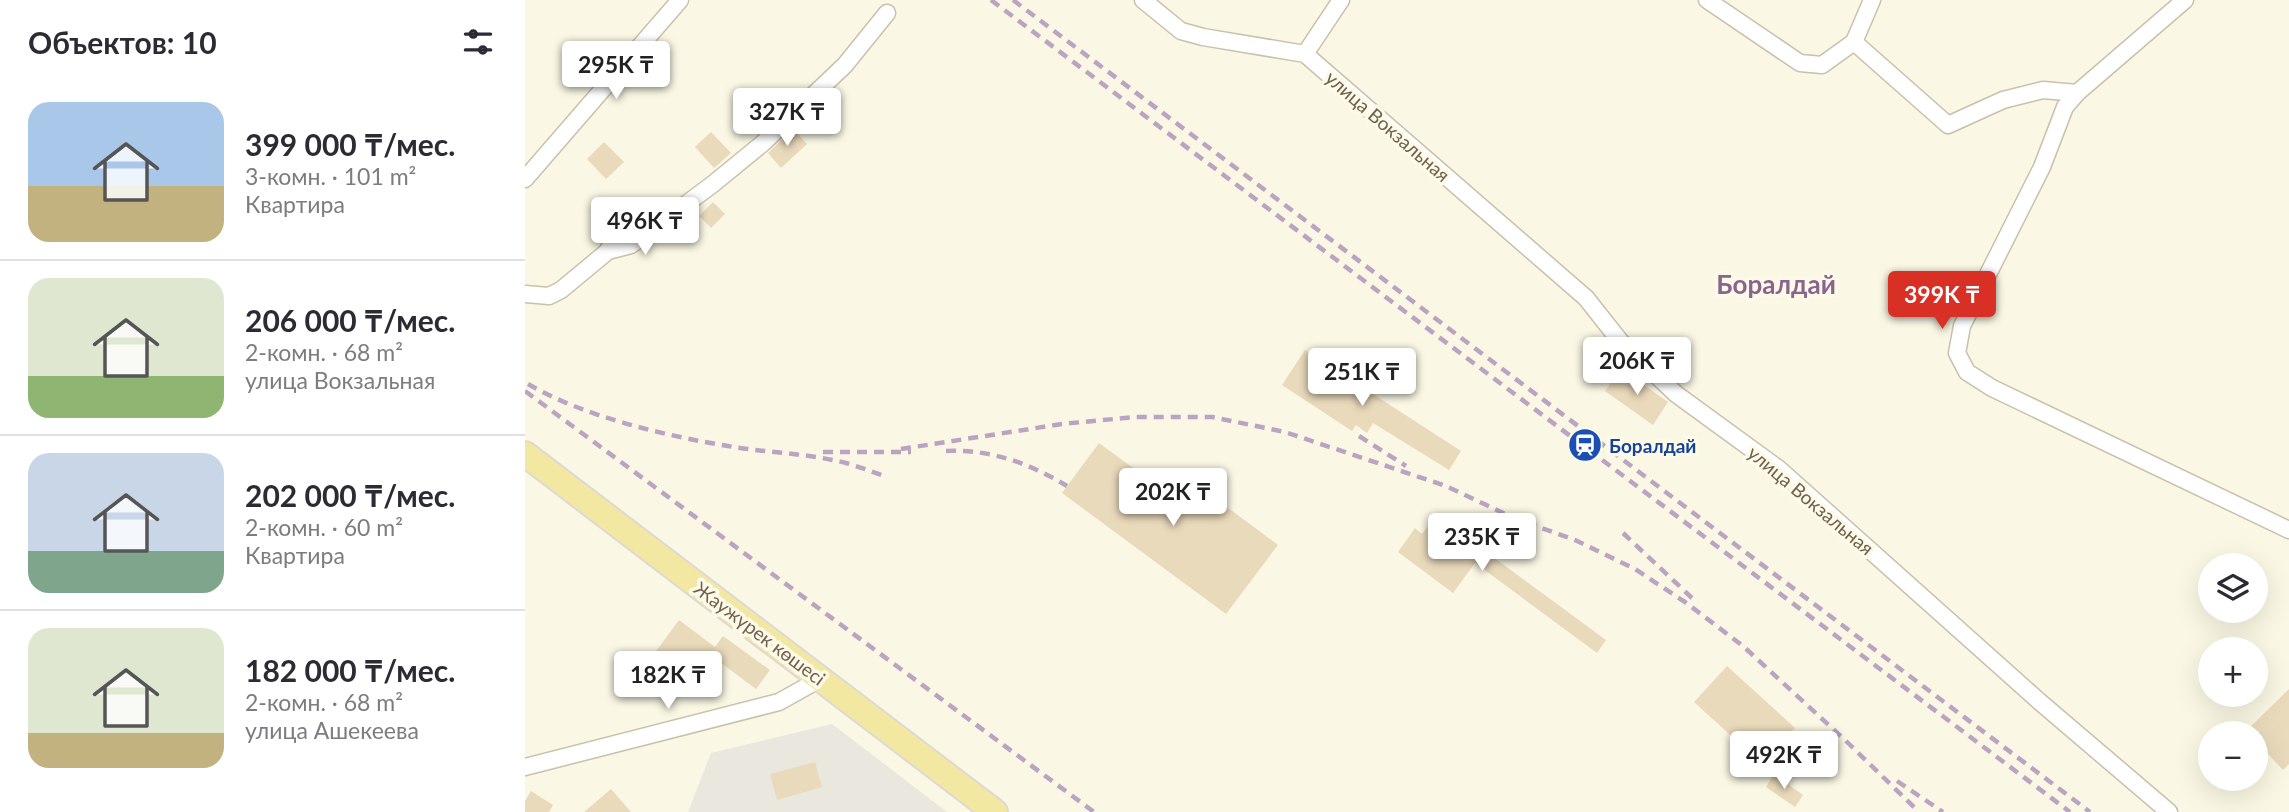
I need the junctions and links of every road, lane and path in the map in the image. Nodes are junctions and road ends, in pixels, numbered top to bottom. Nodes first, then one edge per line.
1 (680, 0) edge
2 (1143, 0) edge
3 (1341, 0) edge
4 (1707, 0) edge
5 (1872, 0) edge
6 (2185, 0) edge
7 (887, 13) dead end
8 (1854, 42) junction
9 (1305, 54) junction
10 (2077, 93) junction
11 (525, 179) edge
12 (660, 222) junction
13 (608, 251) junction
14 (525, 294) edge
15 (525, 454) edge
16 (2289, 530) edge
17 (820, 679) junction
18 (525, 766) edge
19 (995, 812) edge
20 (2169, 812) edge

1 - 11 street
2 - 9 street
3 - 9 street
4 - 8 street
5 - 8 street
6 - 10 street
7 - 12 street
8 - 10 street
9 - 20 street, улица Вокзальная
10 - 16 street
12 - 13 street
12 - 13 street
13 - 14 street
15 - 17 main road, Жаужүрек көшесі
17 - 18 street
17 - 19 main road, Жаужүрек көшесі

